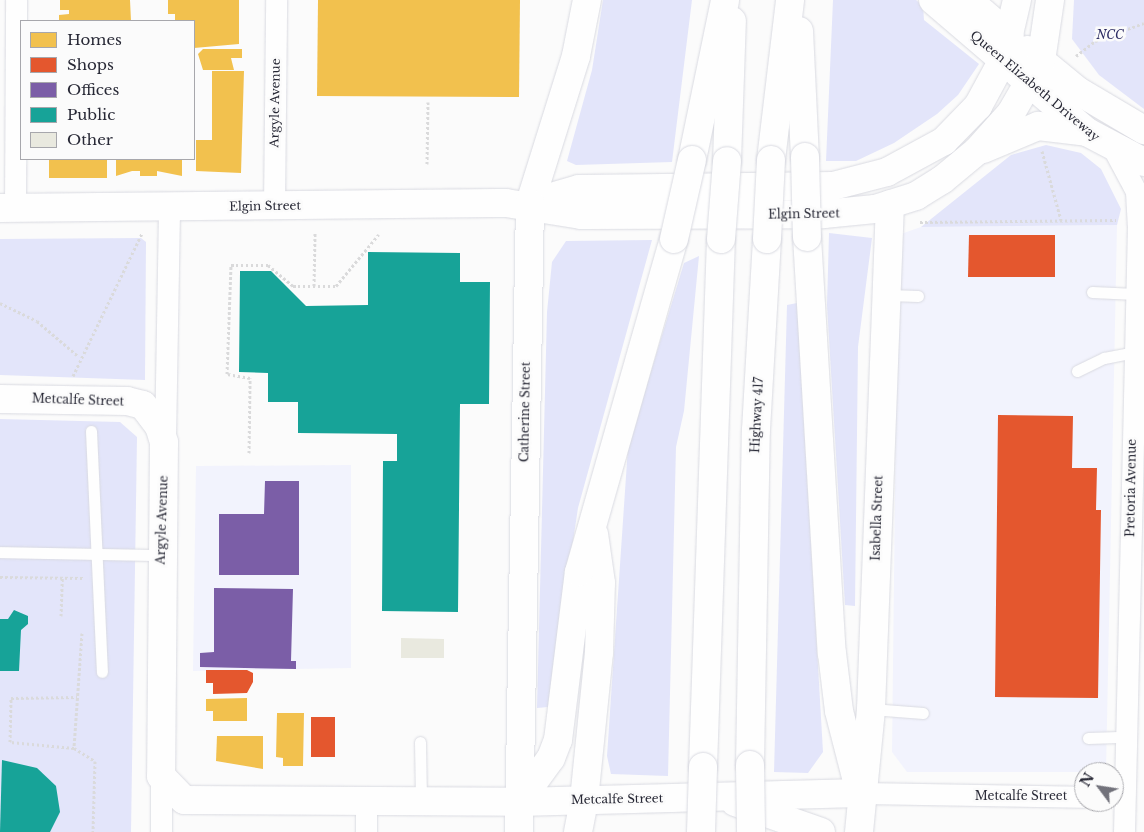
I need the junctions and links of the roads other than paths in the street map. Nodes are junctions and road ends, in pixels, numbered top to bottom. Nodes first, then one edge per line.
1 (16, 0) edge
2 (276, 0) edge
3 (587, 0) edge
4 (725, 0) edge
5 (733, 0) edge
6 (790, 0) edge
7 (798, 0) edge
8 (933, 0) edge
9 (968, 0) edge
10 (1017, 0) edge
11 (1050, 0) edge
12 (1007, 48) junction
13 (1036, 73) junction
14 (1144, 130) edge
15 (1087, 132) junction
16 (1114, 150) junction
17 (977, 151) junction
18 (1144, 162) edge
19 (530, 203) junction
20 (890, 204) junction
21 (274, 206) junction
22 (7, 208) edge
23 (168, 208) junction
24 (1092, 292) dead end
25 (1136, 294) junction
26 (885, 295) junction
27 (918, 296) dead end
28 (1134, 352) junction
29 (1077, 371) dead end
30 (0, 399) edge
31 (91, 431) dead end
32 (164, 442) junction
33 (593, 525) junction
34 (0, 552) edge
35 (100, 552) junction
36 (161, 555) junction
37 (102, 672) dead end
38 (871, 709) junction
39 (923, 713) dead end
40 (1126, 737) junction
41 (1088, 738) dead end
42 (420, 742) dead end
43 (161, 776) junction
44 (860, 792) junction
45 (1074, 796) edge
46 (1128, 796) edge
47 (721, 798) junction
48 (584, 800) junction
49 (421, 802) junction
50 (519, 802) junction
51 (366, 803) junction
52 (161, 832) edge
53 (366, 832) edge
54 (519, 832) edge
55 (578, 832) edge
56 (701, 832) edge
57 (751, 832) edge
58 (821, 832) edge
59 (859, 832) edge
60 (1124, 832) edge

1 - 22 street
2 - 21 street, Argyle Avenue
3 - 19 main road, Catherine Street
4 - 33 main road, bridge
5 - 56 main road, bridge
6 - 57 main road, Highway 417, bridge
7 - 44 main road, bridge
8 - 12 main road, Queen Elizabeth Driveway
9 - 12 main road, Queen Elizabeth Driveway
10 - 12 main road, Elgin Street
11 - 13 main road
12 - 13 main road, Queen Elizabeth Driveway
12 - 19 main road, Elgin Street
13 - 14 main road, Queen Elizabeth Driveway
13 - 15 main road, Queen Elizabeth Driveway
13 - 17 main road, Elgin Street
15 - 16 main road, Queen Elizabeth Driveway
15 - 17 main road
16 - 18 main road, Queen Elizabeth Driveway
16 - 25 street, Pretoria Avenue
17 - 20 main road, Elgin Street
19 - 20 main road, Elgin Street
19 - 21 main road, Elgin Street
19 - 50 main road, Catherine Street
20 - 26 main road, Isabella Street
21 - 23 main road, Elgin Street
22 - 23 main road, Elgin Street
23 - 32 street, Argyle Avenue
24 - 25 lane
25 - 28 street, Pretoria Avenue
26 - 27 lane
26 - 38 main road, Isabella Street
28 - 29 lane
28 - 40 street, Pretoria Avenue
30 - 32 main road, Metcalfe Street
31 - 35 lane
32 - 36 main road, Argyle Avenue
33 - 48 main road
33 - 50 main road
34 - 35 lane
35 - 36 lane
35 - 37 lane
36 - 43 main road, Argyle Avenue
38 - 39 lane
38 - 44 main road, Isabella Street
40 - 41 lane
40 - 46 street, Pretoria Avenue
42 - 49 lane
43 - 51 main road, Metcalfe Street
43 - 52 street, Argyle Avenue
44 - 45 street, Metcalfe Street
44 - 47 main road, Metcalfe Street
44 - 59 main road, Isabella Street
46 - 60 street, Pretoria Avenue
47 - 48 main road, Metcalfe Street
47 - 58 main road
48 - 50 main road, Metcalfe Street
48 - 55 main road
49 - 50 main road, Metcalfe Street
49 - 51 main road, Metcalfe Street
50 - 54 main road, Catherine Street
51 - 53 street

